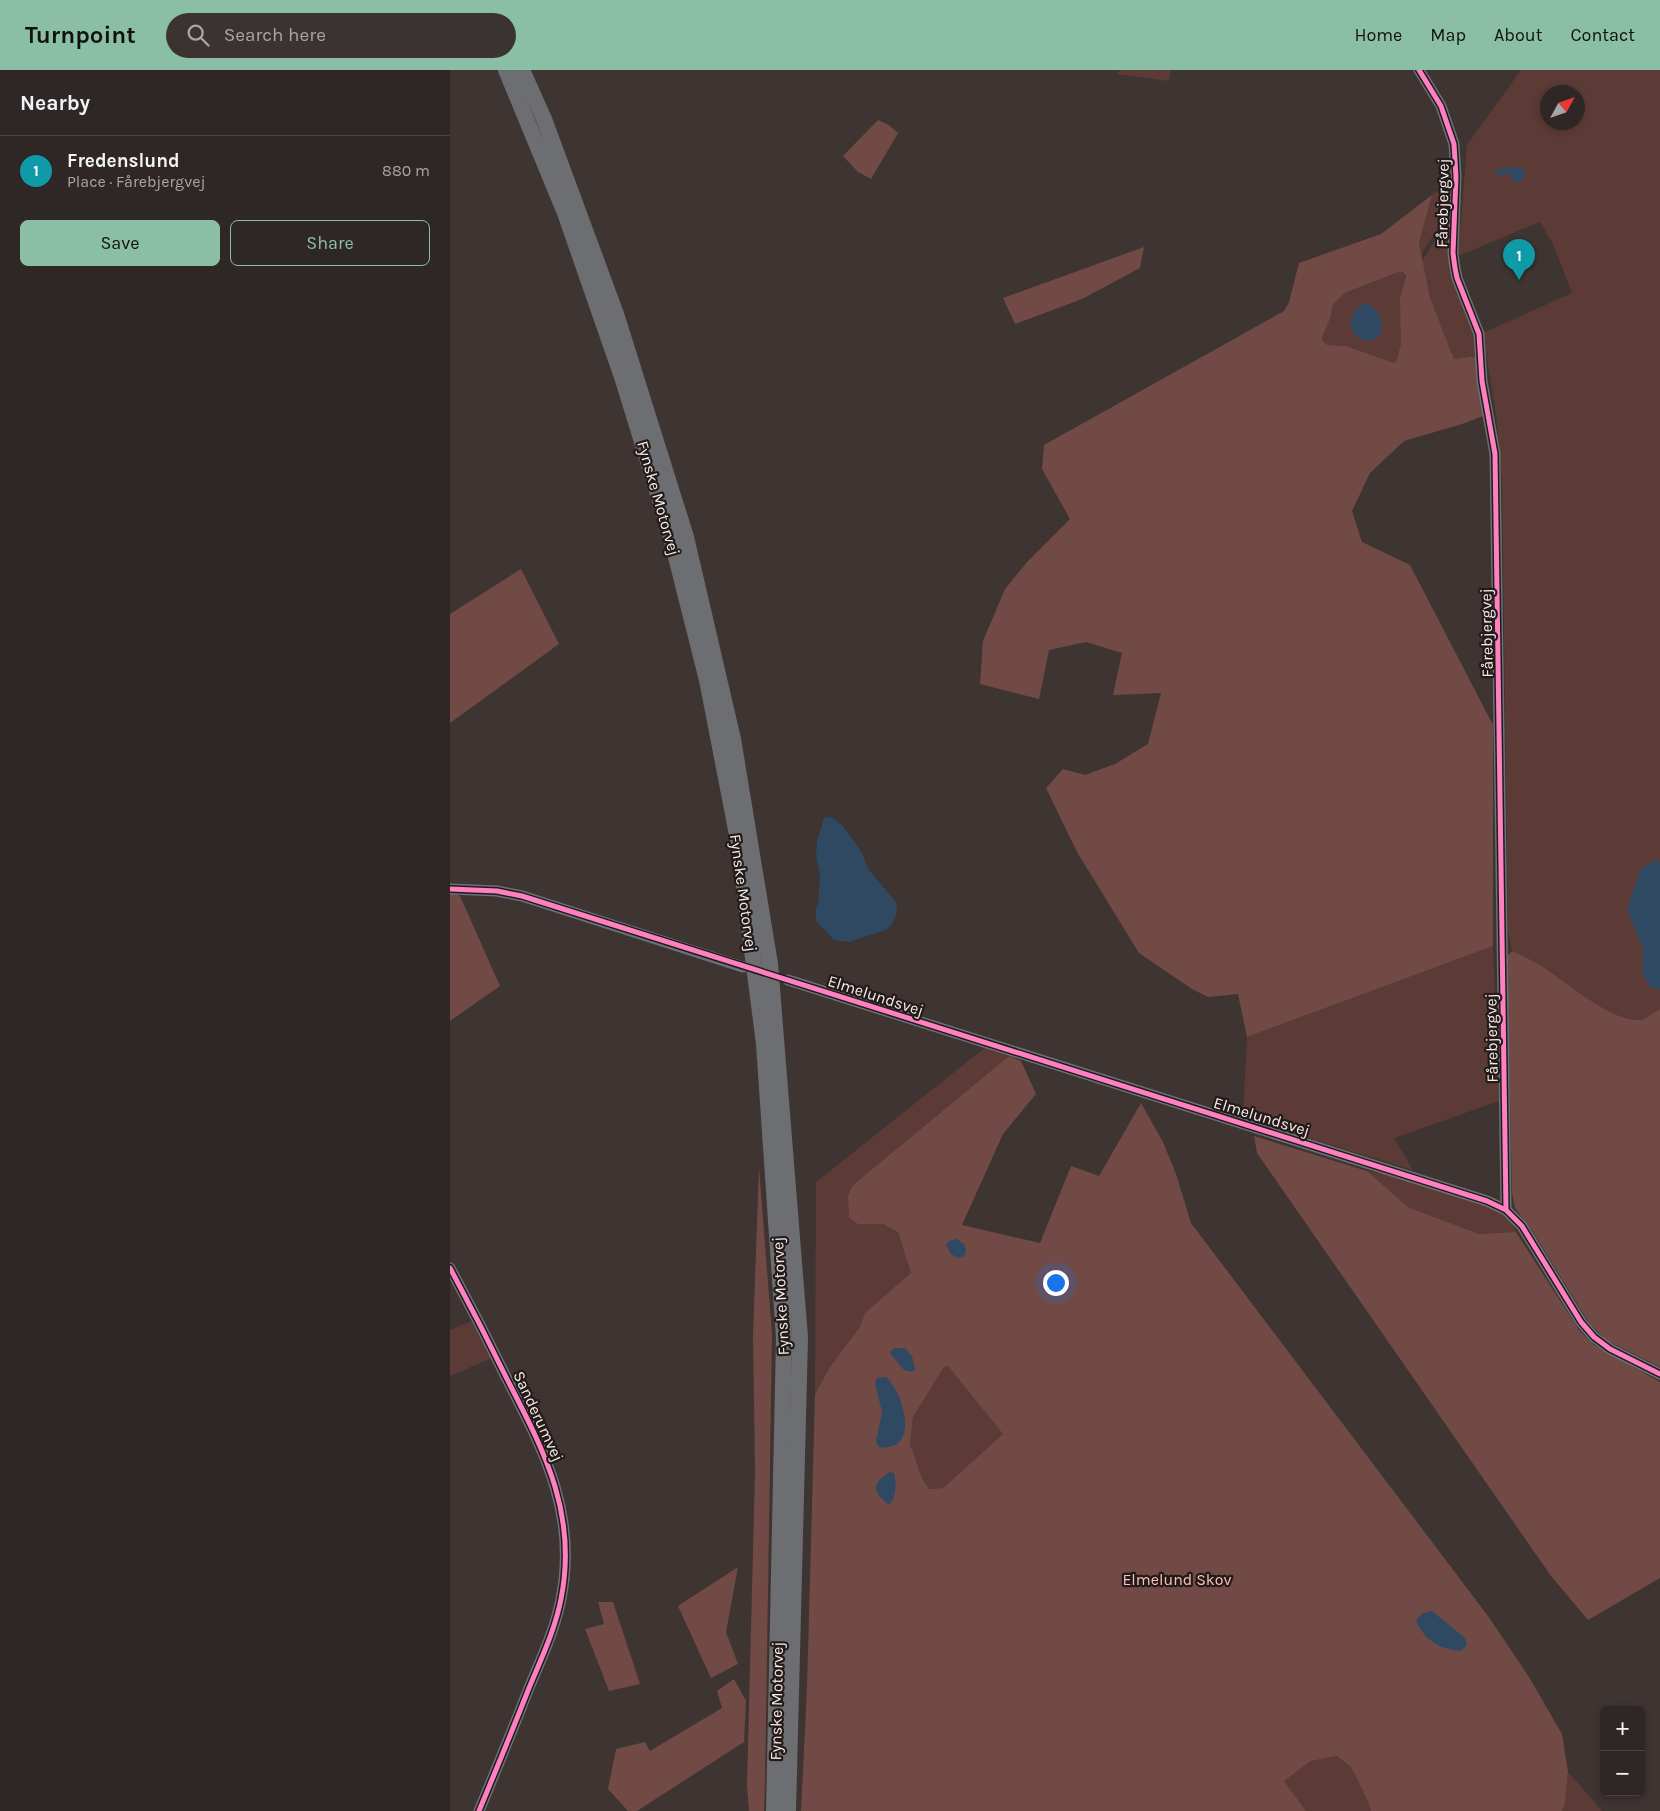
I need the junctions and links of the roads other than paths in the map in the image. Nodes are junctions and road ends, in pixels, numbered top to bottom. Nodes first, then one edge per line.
1 (506, 70) edge
2 (522, 70) edge
3 (1419, 70) edge
4 (450, 889) edge
5 (743, 967) dead end
6 (788, 980) dead end
7 (1506, 1210) junction
8 (450, 1268) edge
9 (1660, 1374) edge
10 (479, 1811) edge
11 (774, 1811) edge
12 (788, 1811) edge

1 - 11 highway, Fynske Motorvej
2 - 12 highway, Fynske Motorvej
3 - 7 street, Fårebjergvej
4 - 5 street
6 - 7 street, Elmelundsvej
7 - 9 street, Elmelundsvej
8 - 10 street, Sanderumvej

